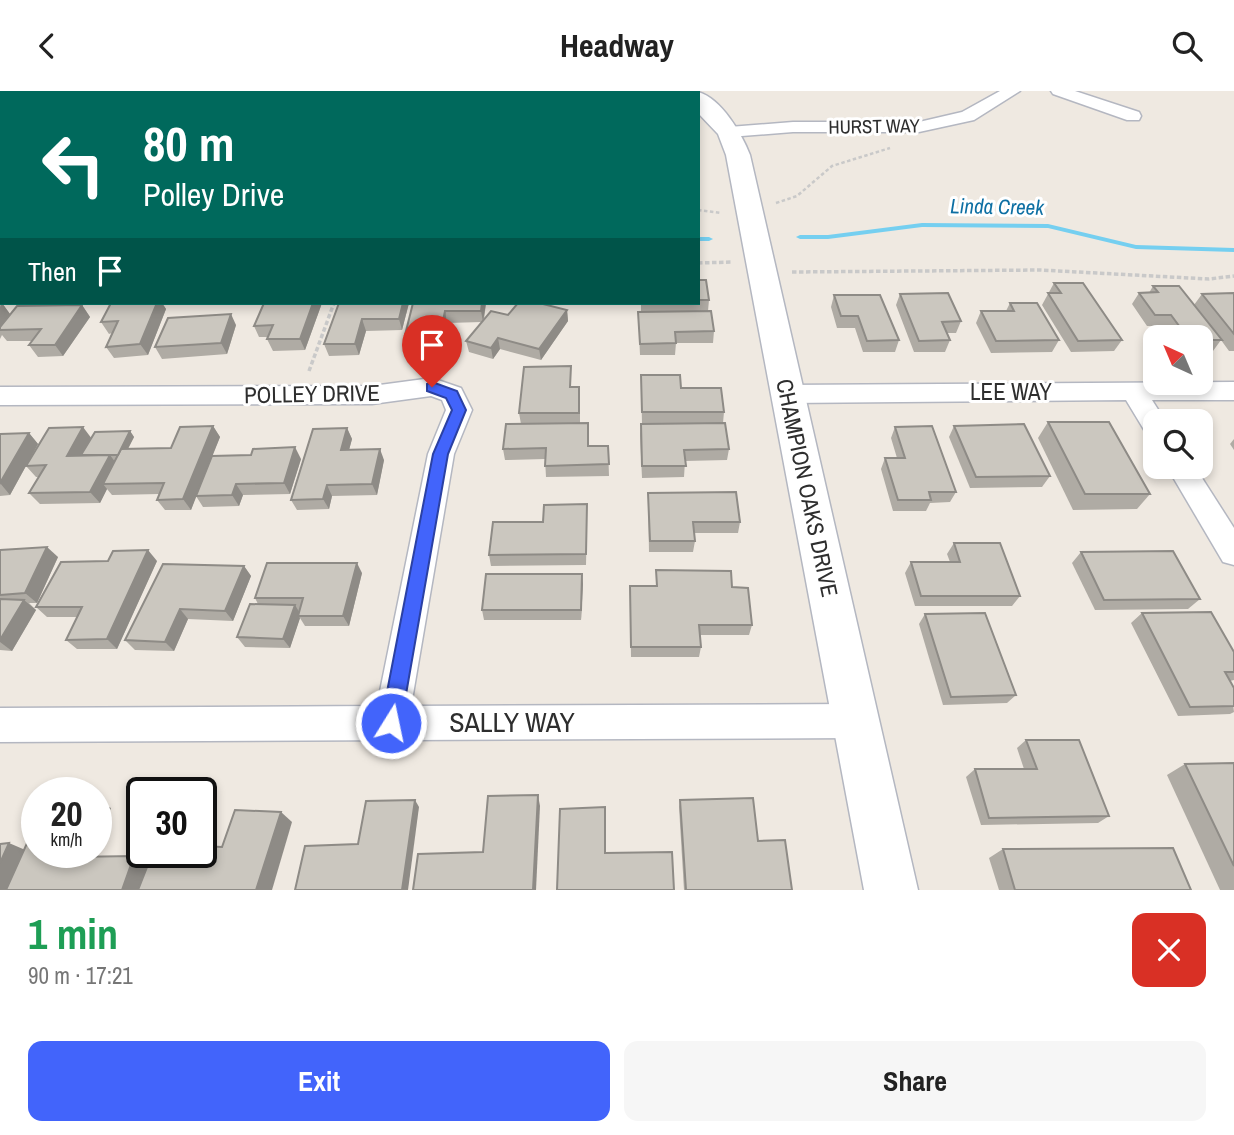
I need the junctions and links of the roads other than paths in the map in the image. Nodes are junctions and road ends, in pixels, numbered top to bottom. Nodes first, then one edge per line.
1 (1012, 91) edge
2 (1059, 91) edge
3 (700, 101) edge
4 (1133, 116) dead end
5 (729, 132) junction
6 (1234, 391) edge
7 (1134, 392) junction
8 (787, 394) junction
9 (0, 396) edge
10 (1145, 409) edge
11 (1188, 479) edge
12 (1234, 553) edge
13 (855, 721) junction
14 (391, 723) junction
15 (0, 725) edge
16 (891, 890) edge

1 - 5 street, HURST WAY
2 - 4 street
3 - 5 street, CHAMPION OAKS DRIVE
5 - 8 street, CHAMPION OAKS DRIVE
6 - 7 street, LEE WAY
7 - 8 street, LEE WAY
7 - 10 street
8 - 13 street, CHAMPION OAKS DRIVE
9 - 14 street, POLLEY DRIVE
11 - 12 street
13 - 14 street, SALLY WAY
13 - 16 street, CHAMPION OAKS DRIVE
14 - 15 street, SALLY WAY

